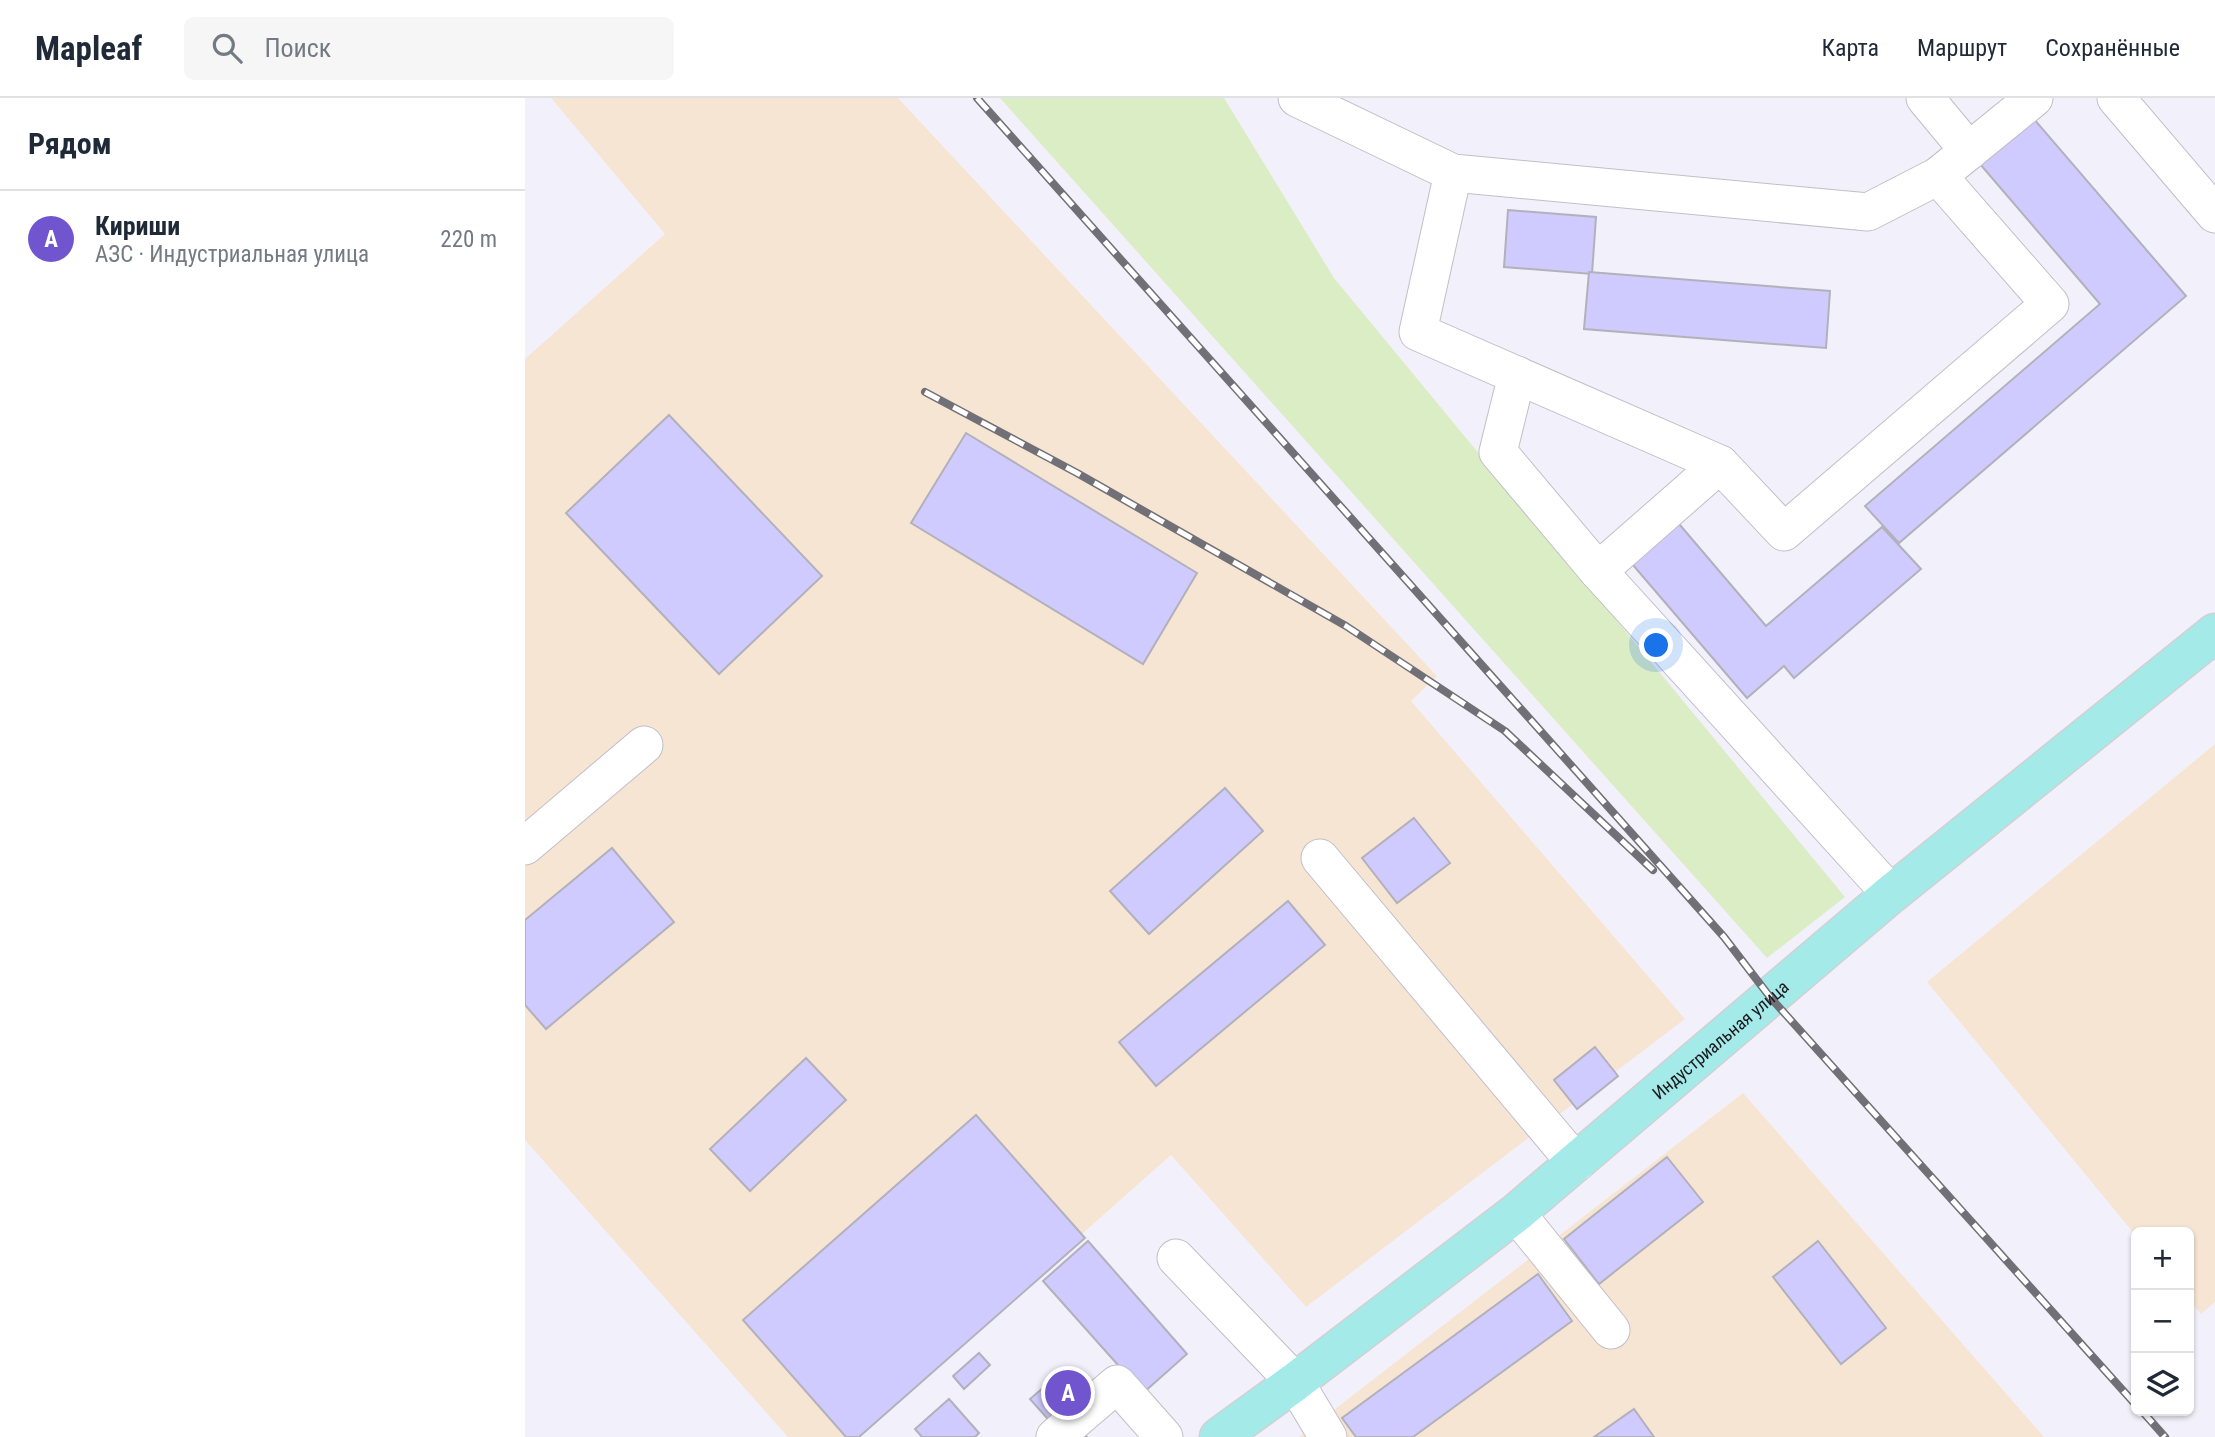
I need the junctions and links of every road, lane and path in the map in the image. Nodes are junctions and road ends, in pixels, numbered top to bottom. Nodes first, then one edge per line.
1 (1297, 98) edge
2 (1925, 98) edge
3 (2034, 98) edge
4 (2116, 98) edge
5 (1969, 151) junction
6 (1453, 173) junction
7 (1938, 176) junction
8 (2215, 214) edge
9 (1517, 375) junction
10 (1720, 464) junction
11 (1598, 571) junction
12 (2215, 633) edge
13 (644, 746) dead end
14 (525, 846) edge
15 (1320, 858) dead end
16 (1891, 894) junction
17 (1576, 1163) junction
18 (1516, 1213) junction
19 (1177, 1258) dead end
20 (1611, 1330) dead end
21 (1296, 1382) junction
22 (1055, 1437) edge
23 (1164, 1437) edge
24 (1219, 1437) edge
25 (1328, 1437) edge

1 - 6 lane
2 - 5 lane
3 - 5 lane
4 - 8 lane
5 - 7 lane
6 - 7 lane
6 - 9 lane
7 - 10 lane
9 - 10 lane
9 - 11 lane
10 - 11 lane
11 - 16 lane
12 - 16 main road, Индустриальная улица
13 - 14 lane
15 - 17 lane
16 - 17 main road, Индустриальная улица
17 - 18 main road, Индустриальная улица
18 - 20 lane
18 - 21 main road, Индустриальная улица
19 - 21 lane
21 - 24 main road, Индустриальная улица
21 - 25 lane
22 - 23 lane

